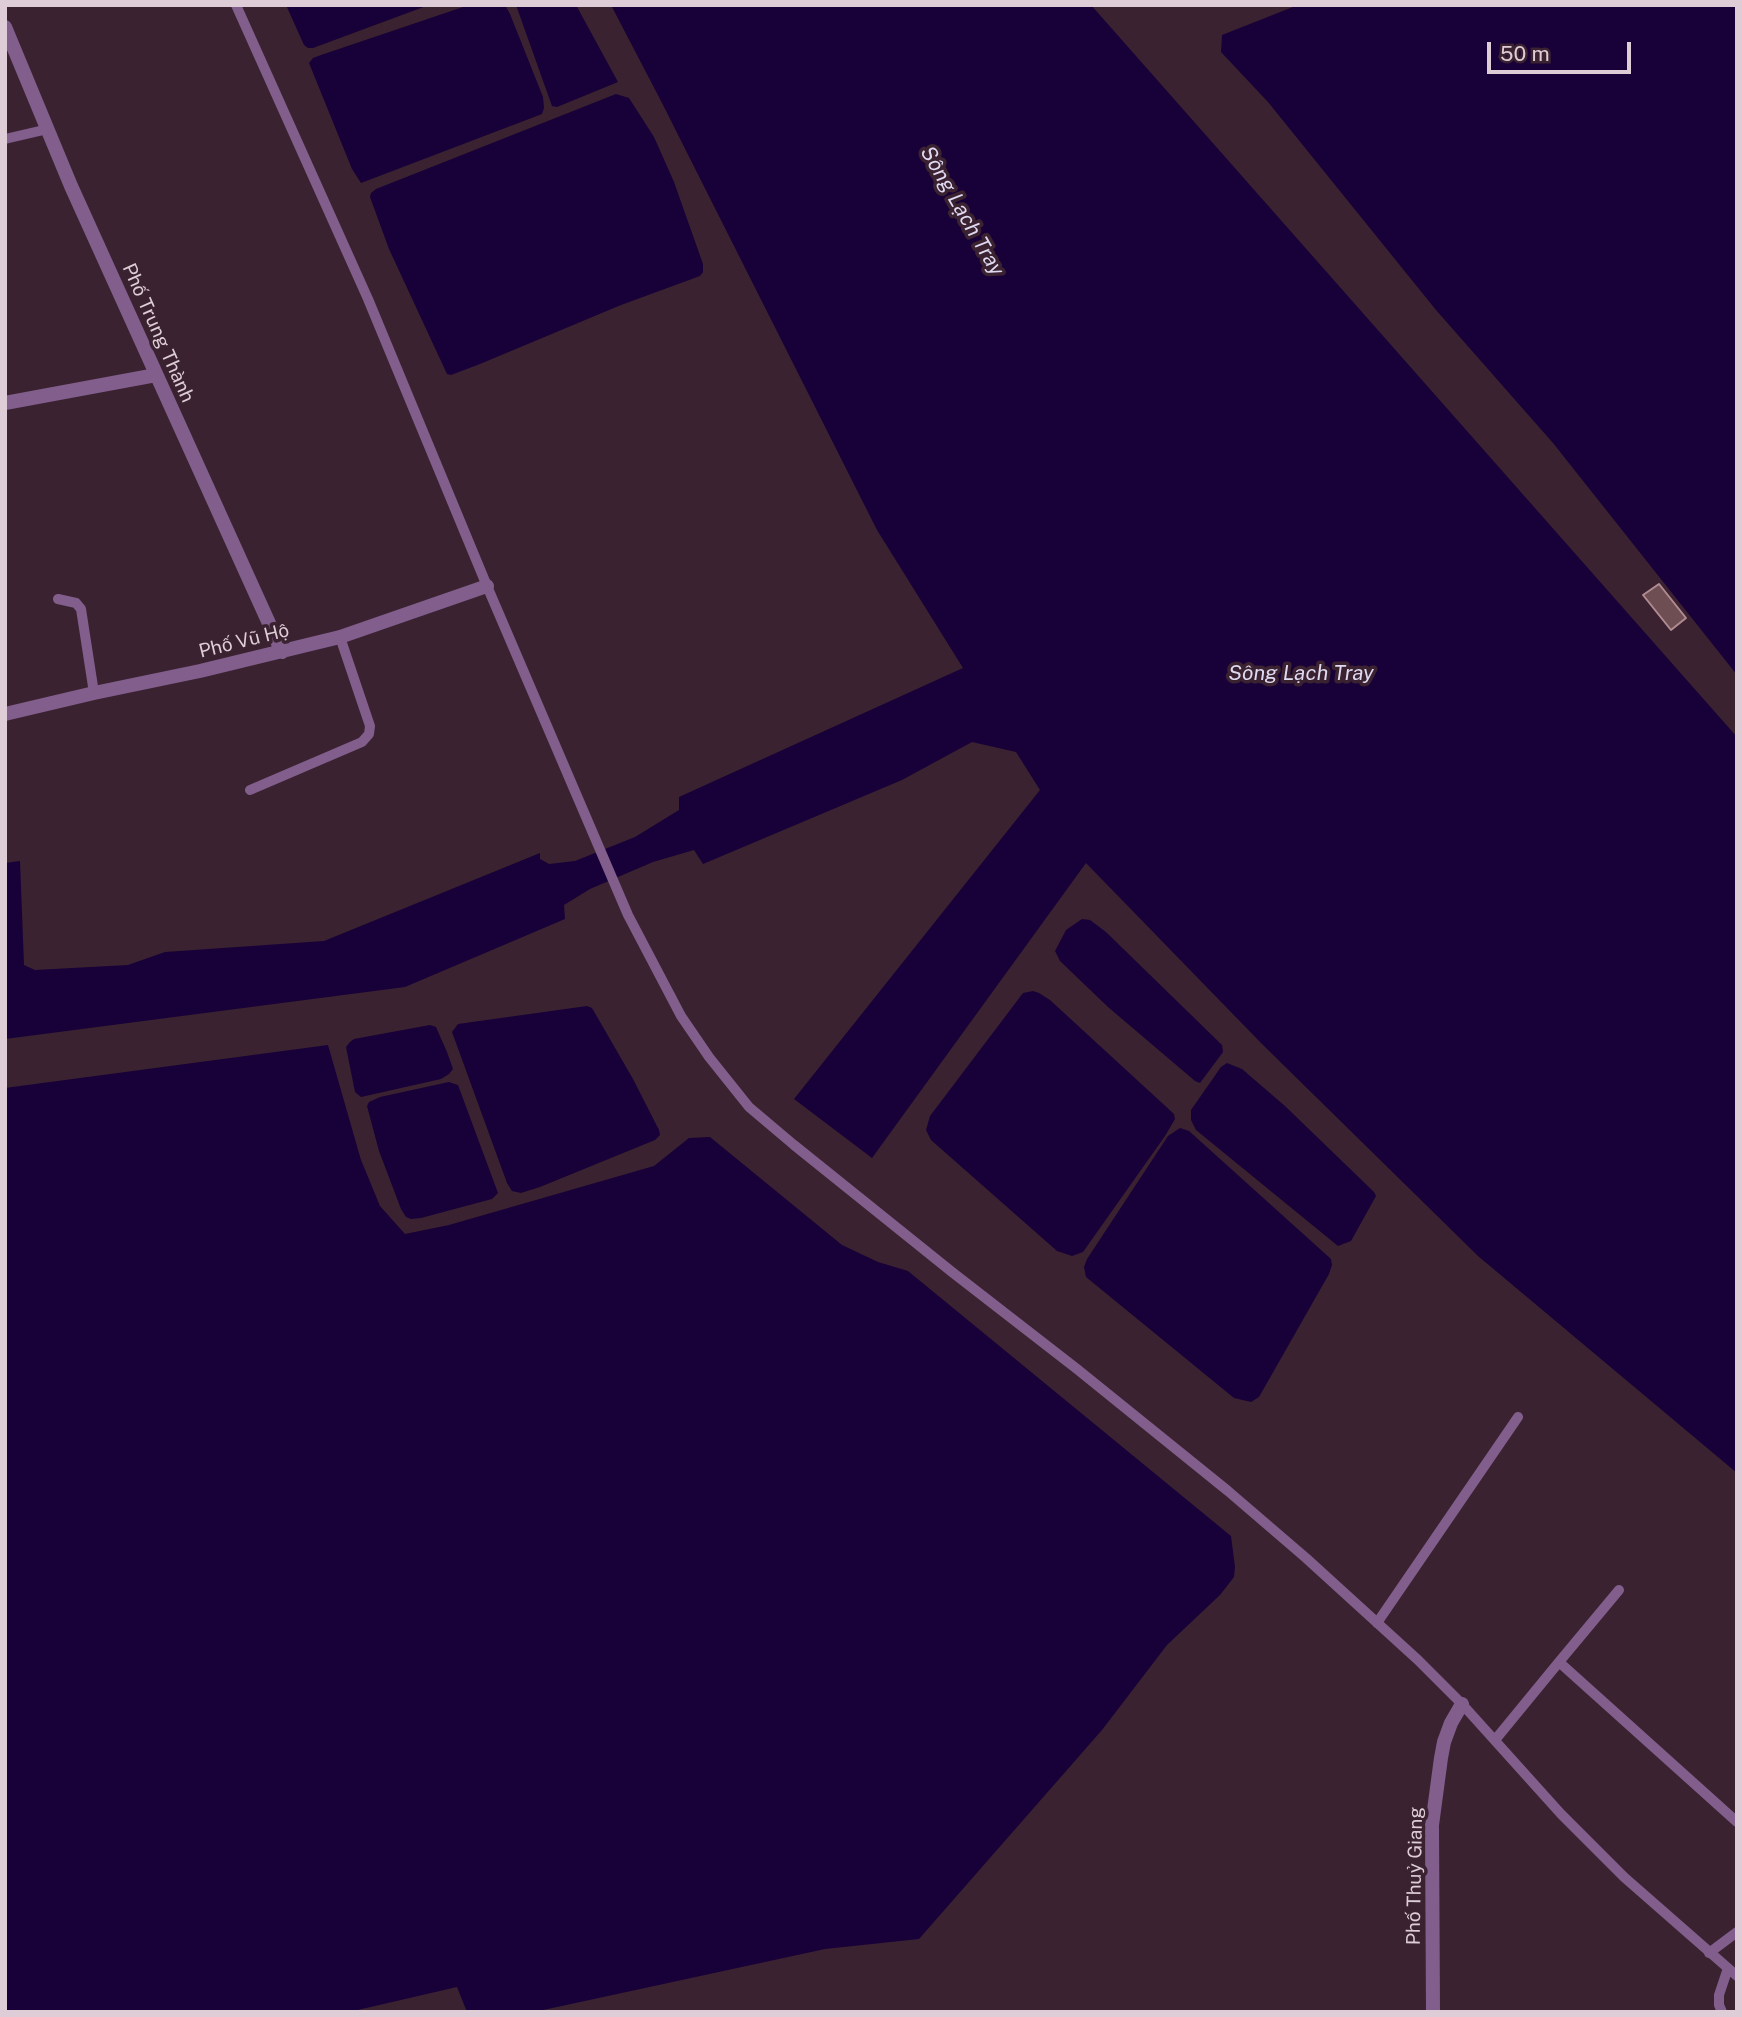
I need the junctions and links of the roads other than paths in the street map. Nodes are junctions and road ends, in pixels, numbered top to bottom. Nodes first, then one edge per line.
1 (236, 5) edge
2 (5, 27) edge
3 (48, 130) junction
4 (5, 139) edge
5 (156, 375) junction
6 (5, 403) edge
7 (487, 586) junction
8 (58, 598) dead end
9 (337, 638) junction
10 (282, 652) junction
11 (94, 693) junction
12 (5, 714) edge
13 (250, 790) dead end
14 (1518, 1417) dead end
15 (1619, 1590) dead end
16 (1377, 1623) junction
17 (1559, 1662) junction
18 (1462, 1704) junction
19 (1495, 1740) junction
20 (1737, 1822) edge
21 (1737, 1932) edge
22 (1709, 1953) junction
23 (1732, 1972) edge
24 (1433, 2012) edge
25 (1722, 2012) edge

1 - 7 lane
2 - 3 street, Phố Trung Thành
3 - 4 lane
3 - 5 street, Phố Trung Thành
5 - 6 street
5 - 10 street, Phố Trung Thành
7 - 9 street, Phố Vũ Hộ
7 - 16 lane
8 - 11 lane
9 - 10 street, Phố Vũ Hộ
9 - 13 lane
10 - 11 street, Phố Vũ Hộ
11 - 12 street, Phố Vũ Hộ
14 - 16 lane
15 - 17 lane
16 - 18 lane
17 - 19 lane
17 - 20 lane
18 - 19 lane
18 - 24 street, Phố Thuỷ Giang
19 - 22 lane
21 - 22 lane
22 - 23 lane
23 - 25 lane

